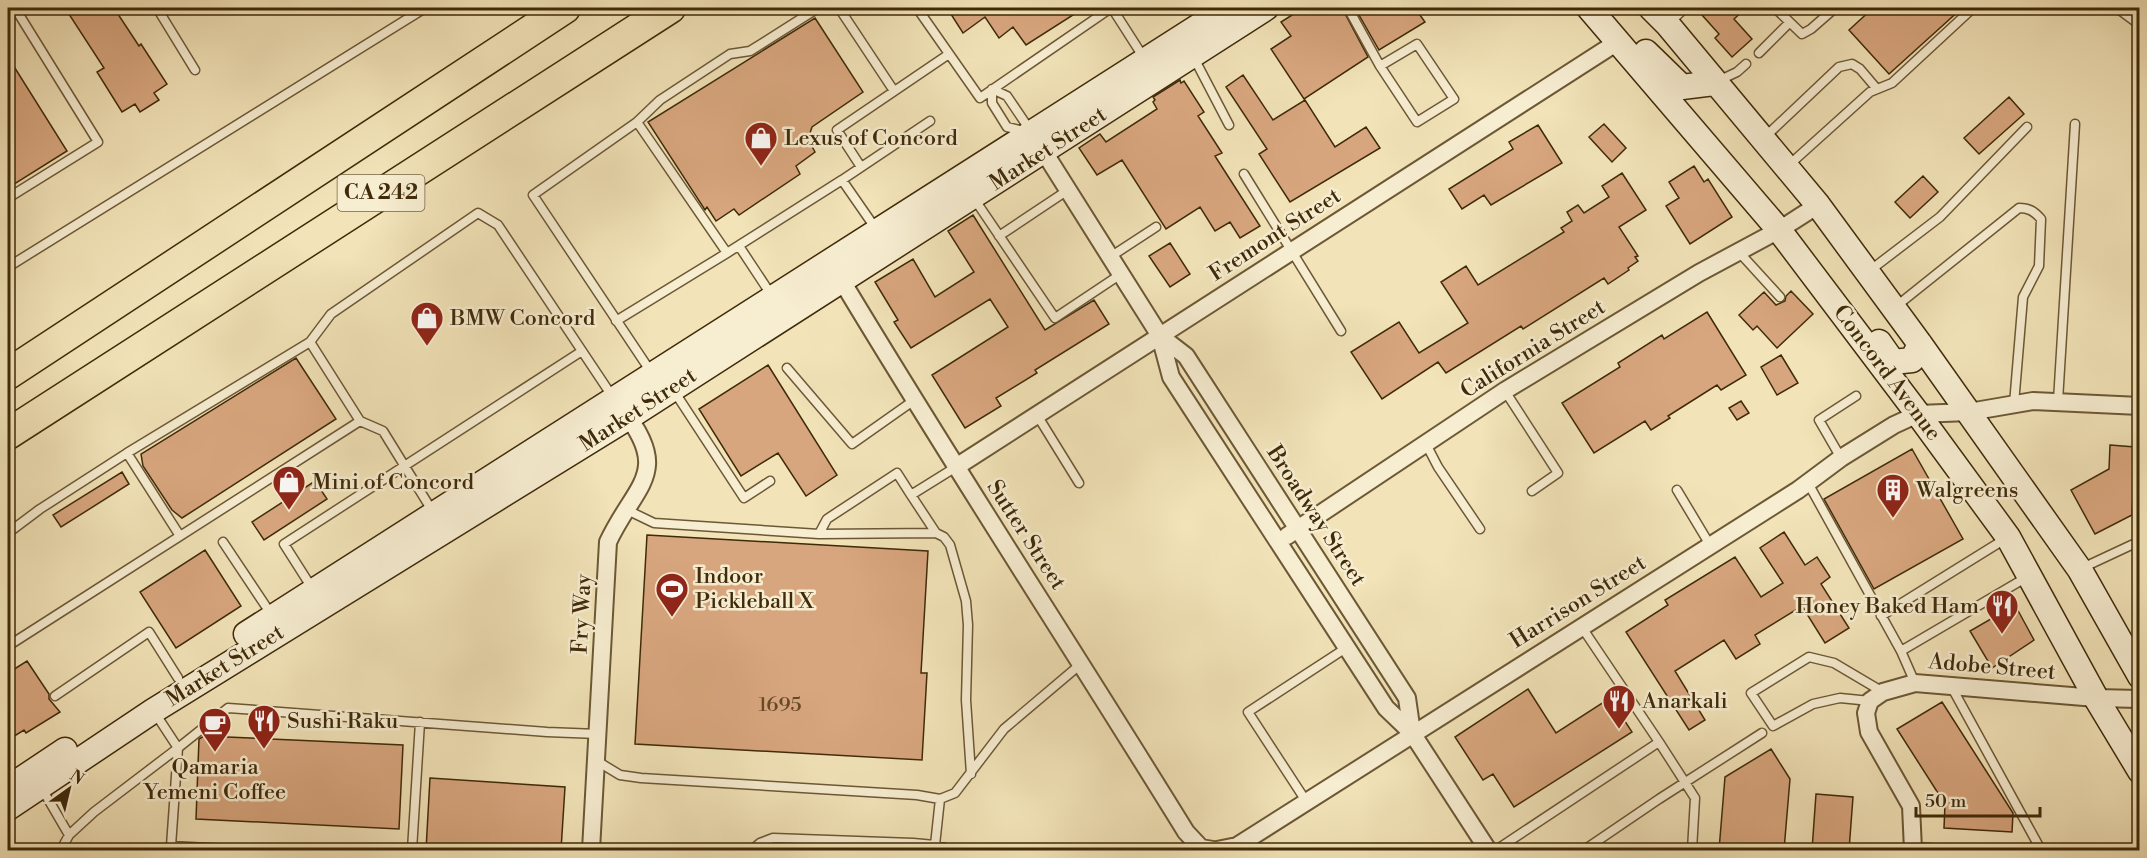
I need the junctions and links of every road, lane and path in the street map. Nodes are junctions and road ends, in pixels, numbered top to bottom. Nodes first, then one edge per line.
1 (15, 8) edge
2 (157, 8) edge
3 (425, 8) edge
4 (565, 8) edge
5 (670, 8) edge
6 (818, 8) edge
7 (839, 8) edge
8 (918, 8) edge
9 (1111, 8) edge
10 (1227, 8) edge
11 (1266, 8) edge
12 (1348, 8) edge
13 (1589, 8) edge
14 (1651, 8) edge
15 (1685, 8) edge
16 (1775, 8) edge
17 (1835, 8) edge
18 (1973, 8) edge
19 (2117, 8) edge
20 (1789, 23) junction
21 (1668, 25) junction
22 (2139, 25) edge
23 (1619, 41) junction
24 (1187, 47) junction
25 (1759, 52) dead end
26 (949, 54) junction
27 (1146, 61) junction
28 (1746, 64) dead end
29 (1380, 66) junction
30 (195, 70) dead end
31 (1714, 83) junction
32 (992, 89) junction
33 (1877, 89) junction
34 (894, 91) junction
35 (930, 121) dead end
36 (637, 122) junction
37 (2075, 124) dead end
38 (1229, 125) dead end
39 (2027, 128) dead end
40 (1763, 139) junction
41 (1038, 142) junction
42 (861, 167) junction
43 (1786, 167) junction
44 (1244, 174) dead end
45 (842, 180) junction
46 (1068, 190) junction
47 (973, 197) junction
48 (8, 198) edge
49 (1818, 205) junction
50 (1156, 227) dead end
51 (1779, 230) junction
52 (877, 232) junction
53 (999, 236) junction
54 (739, 246) junction
55 (1738, 251) junction
56 (1291, 252) junction
57 (727, 253) junction
58 (1110, 257) junction
59 (8, 267) edge
60 (836, 271) junction
61 (1868, 273) junction
62 (1121, 274) junction
63 (1819, 282) junction
64 (1780, 297) dead end
65 (773, 298) junction
66 (1894, 308) junction
67 (616, 321) junction
68 (1341, 332) dead end
69 (1160, 336) junction
70 (310, 342) junction
71 (1920, 344) junction
72 (582, 351) junction
73 (787, 368) dead end
74 (8, 374) edge
75 (662, 381) junction
76 (1505, 391) junction
77 (1856, 396) dead end
78 (913, 400) junction
79 (2058, 401) junction
80 (2014, 404) junction
81 (2139, 406) edge
82 (621, 408) junction
83 (1969, 412) junction
84 (1918, 414) junction
85 (1037, 415) junction
86 (360, 421) junction
87 (8, 434) edge
88 (1426, 444) junction
89 (127, 453) junction
90 (1841, 458) junction
91 (405, 464) junction
92 (956, 467) junction
93 (770, 481) dead end
94 (1079, 483) dead end
95 (1808, 483) junction
96 (1677, 490) dead end
97 (1532, 491) dead end
98 (911, 495) junction
99 (627, 510) junction
100 (434, 513) junction
101 (1480, 529) dead end
102 (1297, 530) junction
103 (8, 533) edge
104 (936, 533) junction
105 (819, 534) junction
106 (180, 536) junction
107 (2008, 537) junction
108 (2139, 541) edge
109 (223, 542) dead end
110 (1279, 542) junction
111 (1710, 545) junction
112 (2080, 570) junction
113 (2029, 576) junction
114 (314, 590) junction
115 (1881, 616) junction
116 (273, 617) junction
117 (1581, 626) junction
118 (8, 646) edge
119 (1346, 648) junction
120 (1901, 651) junction
121 (1082, 663) junction
122 (2139, 676) edge
123 (178, 678) junction
124 (1915, 683) junction
125 (1950, 686) junction
126 (55, 696) dead end
127 (1876, 696) junction
128 (2096, 698) junction
129 (2139, 699) edge
130 (153, 711) junction
131 (420, 722) junction
132 (1412, 733) junction
133 (1762, 733) dead end
134 (599, 734) junction
135 (1659, 742) junction
136 (178, 748) junction
137 (597, 761) junction
138 (2139, 771) edge
139 (971, 774) junction
140 (1685, 781) junction
141 (40, 787) junction
142 (8, 788) edge
143 (940, 799) junction
144 (1305, 801) junction
145 (8, 808) edge
146 (1186, 832) joint
147 (69, 835) junction
148 (935, 845) junction
149 (2139, 845) edge
150 (1913, 849) edge
151 (61, 850) edge
152 (247, 850) edge
153 (412, 850) edge
154 (591, 850) edge
155 (752, 850) edge
156 (952, 850) edge
157 (1215, 850) edge
158 (1488, 850) edge
159 (1496, 850) edge
160 (1584, 850) edge
161 (1692, 850) edge
162 (1954, 850) edge
163 (2041, 850) edge
164 (2130, 850) edge

1 - 48 lane
2 - 30 lane
3 - 59 lane
4 - 74 highway, CA 242
5 - 87 highway, CA 242
6 - 36 lane
7 - 34 lane
8 - 26 lane
9 - 27 lane
9 - 32 lane
10 - 24 main road, Market Street
11 - 24 main road, Market Street
12 - 29 lane
13 - 23 main road, Concord Avenue
14 - 21 main road, Concord Avenue
15 - 21 lane
16 - 20 lane
17 - 20 lane
18 - 33 lane
19 - 22 lane
20 - 25 lane
21 - 31 main road, Concord Avenue
23 - 31 main road
23 - 51 main road, Concord Avenue
23 - 56 street, Fremont Street
24 - 27 main road, Market Street
24 - 38 lane
24 - 41 main road, Market Street
26 - 32 lane
26 - 34 lane
27 - 41 main road, Market Street
28 - 31 lane
29 - 29 lane
31 - 40 main road, Concord Avenue
32 - 41 lane
32 - 41 lane
33 - 40 lane
33 - 43 lane
34 - 42 lane
35 - 42 lane
36 - 57 lane
36 - 67 lane
37 - 79 lane
39 - 61 lane
40 - 43 main road, Concord Avenue
41 - 46 street, Broadway Street
41 - 47 main road, Market Street
41 - 52 main road, Market Street
42 - 45 lane
43 - 49 main road, Concord Avenue
44 - 56 lane
45 - 52 lane
45 - 54 lane
46 - 53 lane
46 - 58 street, Broadway Street
47 - 53 lane
47 - 60 main road, Market Street
49 - 51 street, California Street
49 - 61 main road, Concord Avenue
50 - 58 lane
51 - 55 street, California Street
51 - 63 main road, Concord Avenue
52 - 60 main road, Market Street
53 - 62 lane
54 - 57 lane
54 - 65 lane
55 - 64 lane
55 - 76 street, California Street
56 - 68 lane
56 - 69 street, Fremont Street
57 - 67 lane
58 - 62 street, Broadway Street
60 - 65 main road, Market Street
60 - 75 main road, Market Street
60 - 78 street, Sutter Street
61 - 66 main road, Concord Avenue
62 - 69 street, Broadway Street
63 - 71 main road
63 - 84 main road, Concord Avenue
65 - 75 main road, Market Street
66 - 71 main road, Concord Avenue
66 - 80 lane
67 - 75 lane
69 - 85 street, Fremont Street
69 - 102 street, Broadway Street
69 - 110 street, Broadway Street
70 - 72 lane
70 - 86 lane
70 - 89 lane
71 - 83 main road, Concord Avenue
72 - 82 lane
72 - 91 lane
73 - 78 lane
75 - 82 main road, Market Street
75 - 93 lane
76 - 88 street, California Street
76 - 97 lane
77 - 90 lane
78 - 92 street, Sutter Street
79 - 80 street, Harrison Street
79 - 81 street, Harrison Street
80 - 83 street, Harrison Street
82 - 99 street, Fry Way
82 - 100 main road, Market Street
82 - 130 main road, Market Street
83 - 84 street, Harrison Street
83 - 112 main road, Concord Avenue
84 - 90 street, Harrison Street
84 - 107 main road, Concord Avenue
85 - 92 street, Fremont Street
85 - 94 lane
86 - 91 lane
86 - 106 lane
88 - 101 lane
88 - 102 street, California Street
89 - 103 lane
89 - 106 lane
90 - 95 street, Harrison Street
91 - 100 lane
91 - 114 lane
92 - 98 lane
92 - 121 street, Sutter Street
95 - 111 street, Harrison Street
95 - 115 lane
96 - 111 lane
98 - 104 lane
98 - 105 lane
99 - 105 lane
99 - 134 street, Fry Way
100 - 114 main road, Market Street
102 - 110 street, California Street
102 - 132 street, Broadway Street
104 - 105 lane
104 - 139 lane
106 - 118 lane
107 - 113 main road, Concord Avenue
107 - 115 lane
108 - 112 lane
109 - 116 lane
110 - 119 street, Broadway Street
111 - 117 street, Harrison Street
112 - 122 main road, Concord Avenue
113 - 120 lane
113 - 128 main road, Concord Avenue
114 - 116 main road, Market Street
115 - 120 lane
116 - 123 main road, Market Street
117 - 132 street, Harrison Street
117 - 135 lane
119 - 132 street, Broadway Street
119 - 144 lane
120 - 124 lane
121 - 139 lane
121 - 146 street, Sutter Street
123 - 126 lane
123 - 142 main road, Market Street
124 - 125 street, Adobe Street
124 - 127 street, Adobe Street
125 - 128 street, Adobe Street
125 - 163 lane
127 - 127 lane
127 - 150 street
128 - 129 street, Adobe Street
128 - 138 main road, Concord Avenue
130 - 136 lane
130 - 141 main road, Market Street
131 - 134 lane
131 - 136 lane
131 - 153 lane
132 - 144 street, Harrison Street
132 - 158 street, Broadway Street
133 - 140 lane
134 - 137 street, Fry Way
135 - 140 lane
135 - 159 lane
136 - 147 lane
136 - 152 lane
137 - 143 lane
137 - 154 street, Fry Way
139 - 143 lane
140 - 160 lane
140 - 161 lane
141 - 145 main road, Market Street
141 - 147 lane
143 - 148 lane
144 - 157 street, Harrison Street
146 - 157 street, Harrison Street
147 - 151 lane
148 - 155 lane
148 - 156 lane
149 - 164 lane
150 - 162 lane

